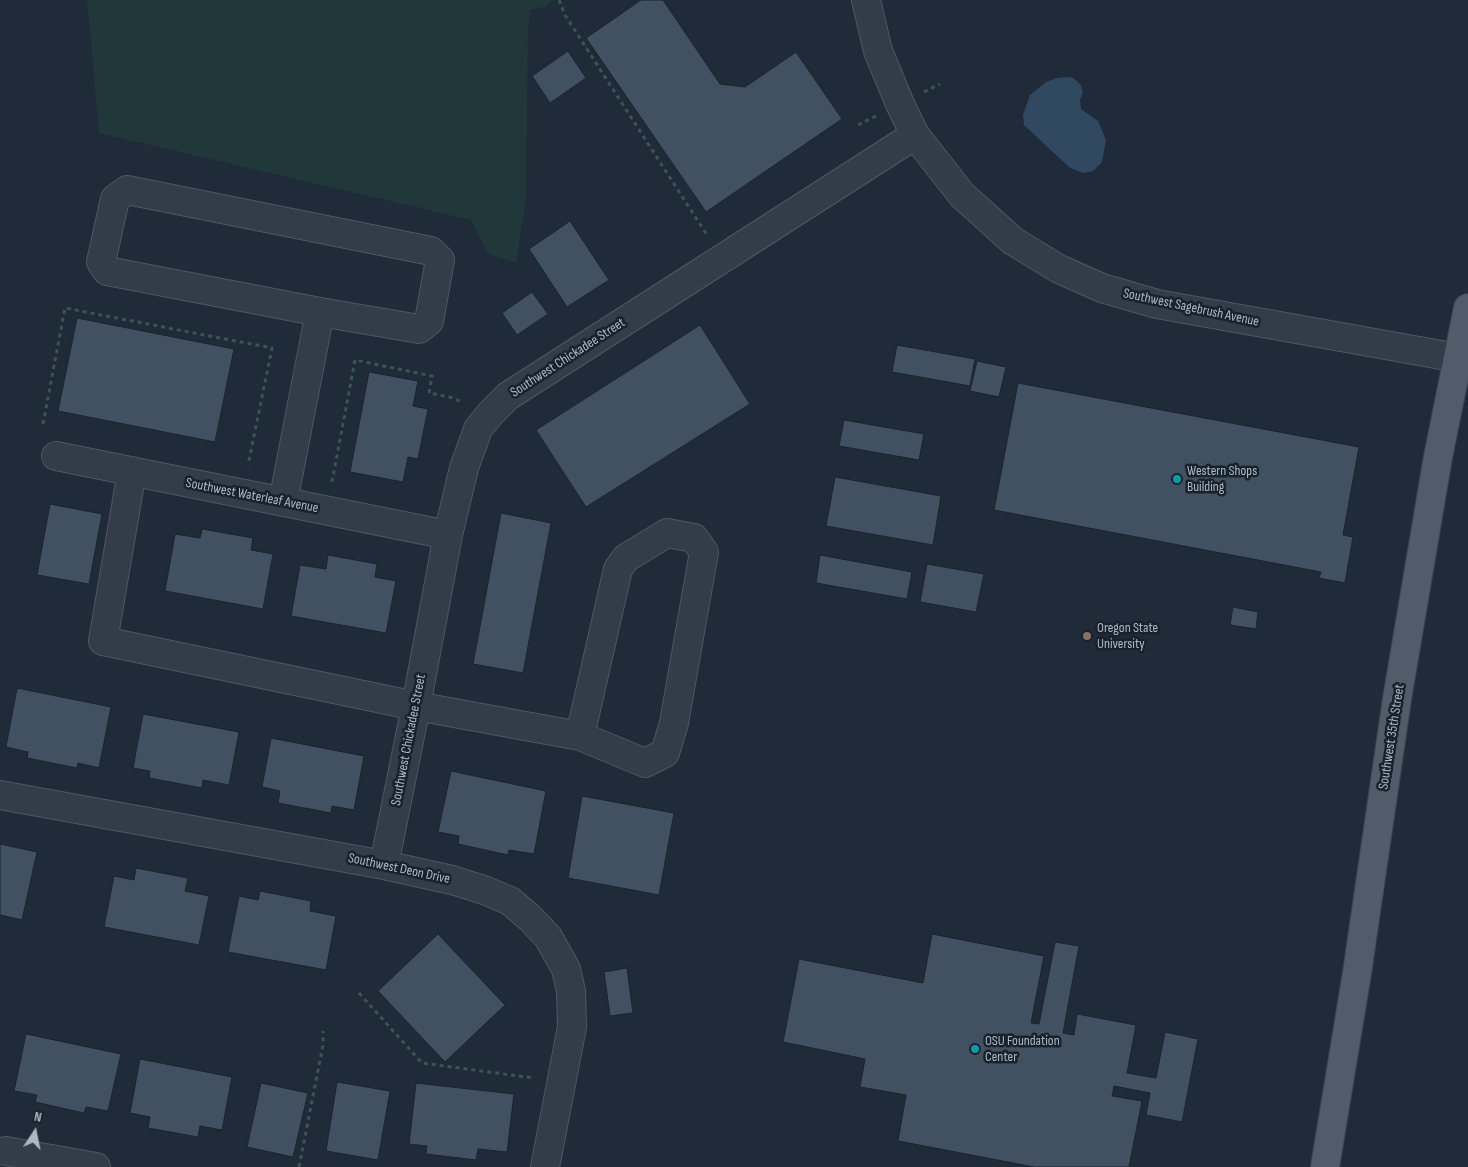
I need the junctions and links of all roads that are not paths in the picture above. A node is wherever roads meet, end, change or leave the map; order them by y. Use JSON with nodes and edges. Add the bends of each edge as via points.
{"nodes":[{"id":1,"x":866,"y":0,"type":"edge"},
{"id":2,"x":915,"y":135,"type":"junction"},
{"id":3,"x":1468,"y":308,"type":"edge"},
{"id":4,"x":320,"y":312,"type":"junction"},
{"id":5,"x":1458,"y":358,"type":"junction"},
{"id":6,"x":56,"y":456,"type":"dead end"},
{"id":7,"x":132,"y":471,"type":"junction"},
{"id":8,"x":284,"y":502,"type":"junction"},
{"id":9,"x":448,"y":535,"type":"junction"},
{"id":10,"x":416,"y":706,"type":"junction"},
{"id":11,"x":580,"y":736,"type":"junction"},
{"id":12,"x":0,"y":795,"type":"edge"},
{"id":13,"x":384,"y":865,"type":"junction"},
{"id":14,"x":3,"y":1150,"type":"edge"},
{"id":15,"x":47,"y":1167,"type":"edge"},
{"id":16,"x":96,"y":1167,"type":"edge"},
{"id":17,"x":545,"y":1167,"type":"edge"},
{"id":18,"x":1325,"y":1167,"type":"edge"}],
"edges":[{"from":1,"to":2,"type":"street","name":"Southwest Sagebrush Avenue","via":[[878,51]]},
{"from":2,"to":5,"type":"street","name":"Southwest Sagebrush Avenue","via":[[962,195],[1013,241],[1059,269],[1102,288],[1157,304]]},
{"from":2,"to":9,"type":"street","name":"Southwest Chickadee Street","via":[[508,396],[478,429],[472,442]]},
{"from":3,"to":5,"type":"main road","name":"Southwest 35th Street"},
{"from":4,"to":4,"type":"street","via":[[107,271],[101,262],[115,199],[127,190],[430,250],[440,260],[429,321],[419,329]]},
{"from":4,"to":8,"type":"street"},
{"from":5,"to":18,"type":"main road","name":"Southwest 35th Street","via":[[1397,699]]},
{"from":6,"to":7,"type":"street","name":"Southwest Waterleaf Avenue"},
{"from":7,"to":8,"type":"street","name":"Southwest Waterleaf Avenue"},
{"from":7,"to":10,"type":"street","via":[[103,641]]},
{"from":8,"to":9,"type":"street","name":"Southwest Waterleaf Avenue"},
{"from":9,"to":10,"type":"street","name":"Southwest Chickadee Street"},
{"from":10,"to":11,"type":"street"},
{"from":10,"to":13,"type":"street","name":"Southwest Chickadee Street"},
{"from":11,"to":11,"type":"street","via":[[645,763],[665,753],[674,723],[704,552],[694,538],[667,533],[626,558],[618,569]]},
{"from":12,"to":13,"type":"street","name":"Southwest Deon Drive"},
{"from":13,"to":17,"type":"street","name":"Southwest Deon Drive","via":[[452,880],[510,901],[548,937],[566,969],[571,991],[572,1027]]},
{"from":14,"to":15,"type":"street"},
{"from":14,"to":16,"type":"street"}]}
